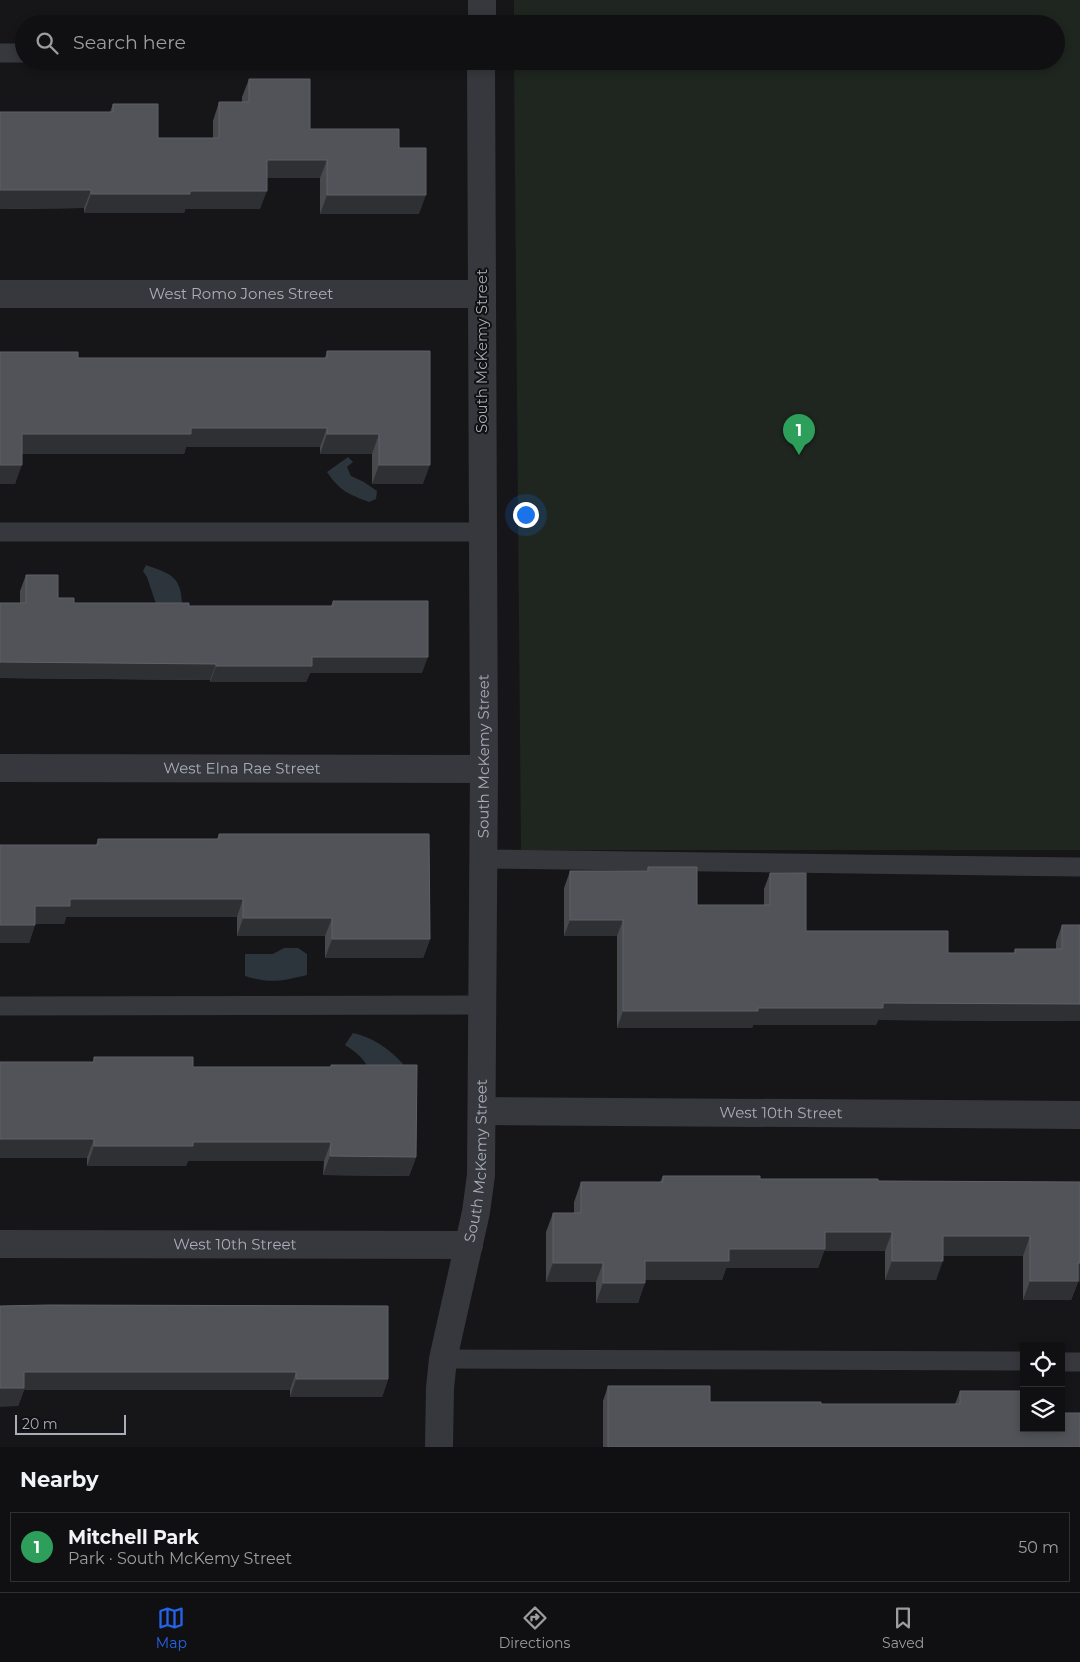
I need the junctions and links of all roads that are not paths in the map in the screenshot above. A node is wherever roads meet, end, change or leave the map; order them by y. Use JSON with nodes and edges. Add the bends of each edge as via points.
{"nodes":[{"id":1,"x":482,"y":0,"type":"edge"},
{"id":2,"x":482,"y":15,"type":"edge"},
{"id":3,"x":0,"y":53,"type":"edge"},
{"id":4,"x":15,"y":53,"type":"edge"},
{"id":5,"x":481,"y":70,"type":"edge"},
{"id":6,"x":0,"y":294,"type":"edge"},
{"id":7,"x":481,"y":294,"type":"junction"},
{"id":8,"x":0,"y":532,"type":"edge"},
{"id":9,"x":483,"y":532,"type":"junction"},
{"id":10,"x":0,"y":768,"type":"edge"},
{"id":11,"x":484,"y":769,"type":"junction"},
{"id":12,"x":484,"y":859,"type":"junction"},
{"id":13,"x":1080,"y":867,"type":"edge"},
{"id":14,"x":482,"y":1005,"type":"junction"},
{"id":15,"x":0,"y":1006,"type":"edge"},
{"id":16,"x":482,"y":1111,"type":"junction"},
{"id":17,"x":1080,"y":1115,"type":"edge"},
{"id":18,"x":0,"y":1244,"type":"edge"},
{"id":19,"x":470,"y":1244,"type":"junction"},
{"id":20,"x":444,"y":1359,"type":"junction"},
{"id":21,"x":1020,"y":1362,"type":"edge"},
{"id":22,"x":1065,"y":1362,"type":"edge"},
{"id":23,"x":1080,"y":1362,"type":"edge"},
{"id":24,"x":439,"y":1447,"type":"edge"}],
"edges":[{"from":1,"to":2,"type":"street"},
{"from":3,"to":4,"type":"lane"},
{"from":5,"to":7,"type":"street","name":"South McKemy Street"},
{"from":6,"to":7,"type":"street","name":"West Romo Jones Street"},
{"from":7,"to":9,"type":"street","name":"South McKemy Street"},
{"from":8,"to":9,"type":"lane"},
{"from":9,"to":11,"type":"street","name":"South McKemy Street"},
{"from":10,"to":11,"type":"street","name":"West Elna Rae Street"},
{"from":11,"to":12,"type":"street","name":"South McKemy Street"},
{"from":12,"to":13,"type":"lane"},
{"from":12,"to":14,"type":"street","name":"South McKemy Street"},
{"from":14,"to":15,"type":"lane"},
{"from":14,"to":16,"type":"street","name":"South McKemy Street"},
{"from":16,"to":17,"type":"street","name":"West 10th Street"},
{"from":16,"to":19,"type":"street","name":"South McKemy Street","via":[[481,1175]]},
{"from":18,"to":19,"type":"street","name":"West 10th Street"},
{"from":19,"to":20,"type":"street","name":"South McKemy Street"},
{"from":20,"to":21,"type":"lane"},
{"from":20,"to":24,"type":"street","name":"South McKemy Street"},
{"from":22,"to":23,"type":"lane"}]}
